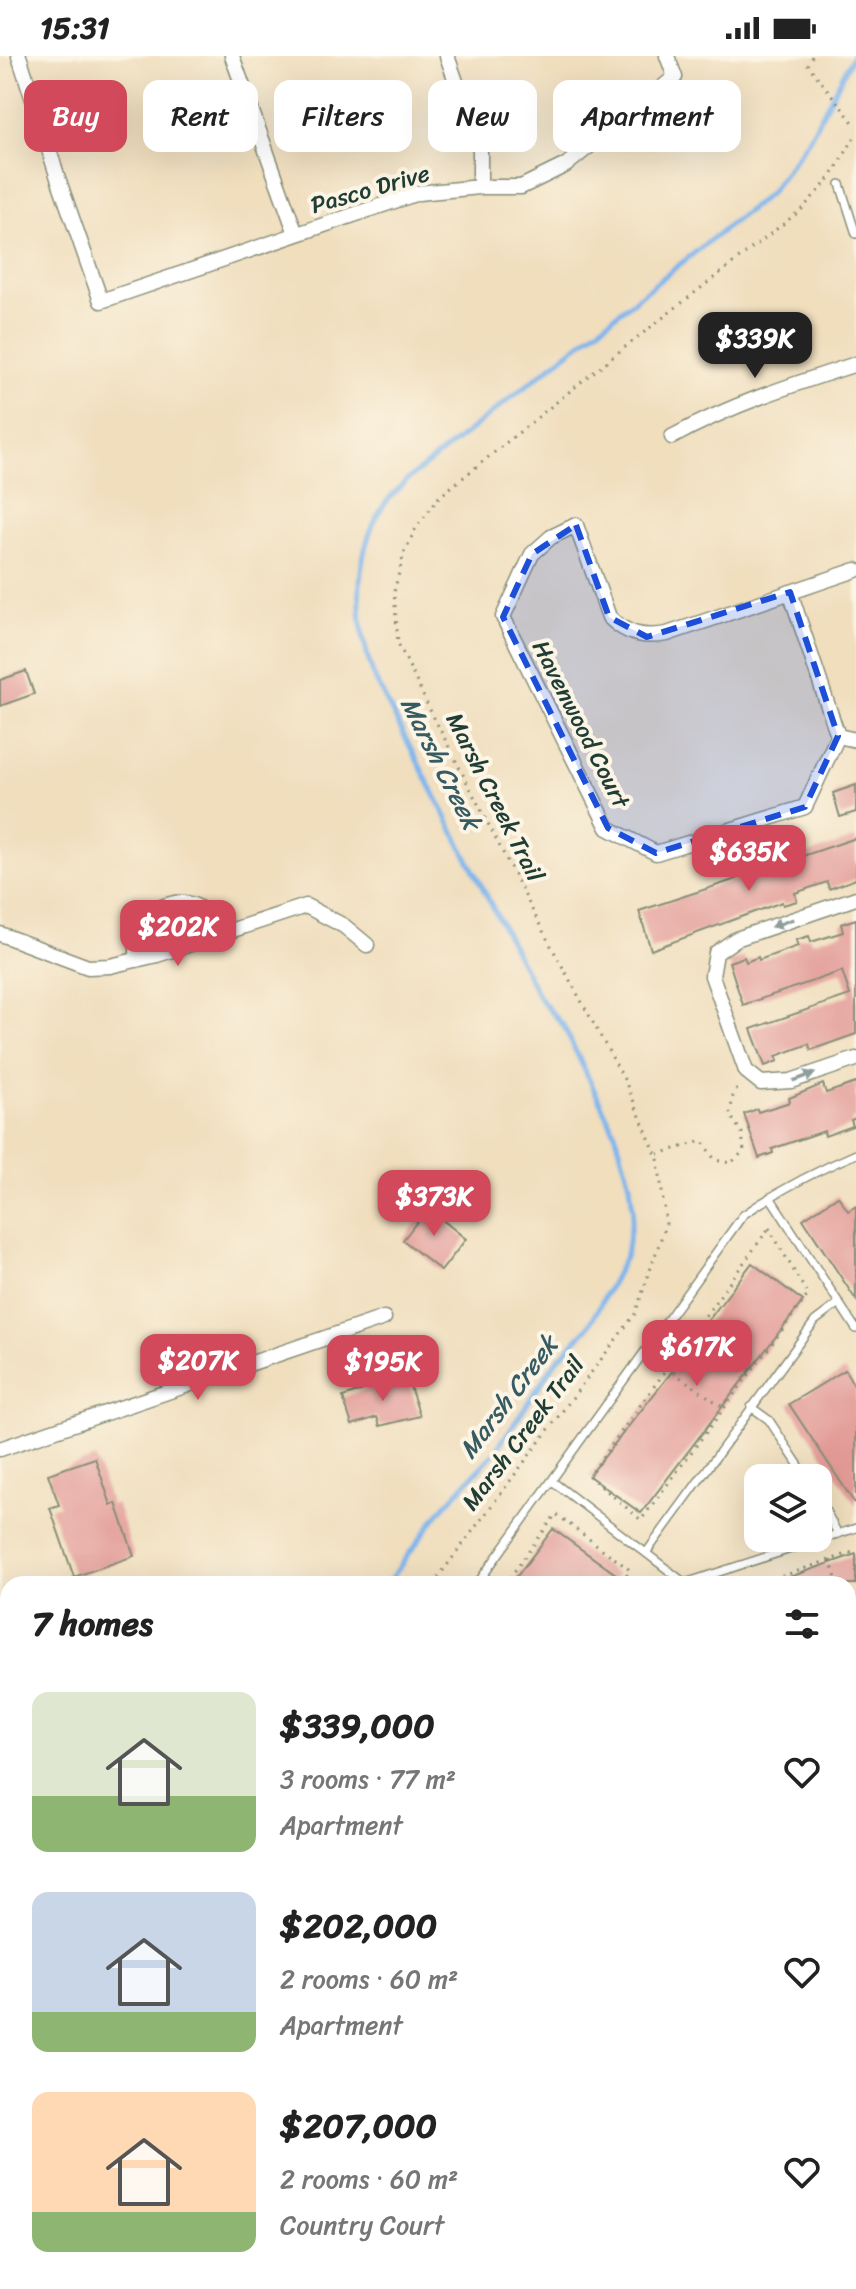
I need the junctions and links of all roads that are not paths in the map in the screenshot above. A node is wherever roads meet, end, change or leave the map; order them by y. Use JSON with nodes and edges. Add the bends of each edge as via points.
{"nodes":[{"id":1,"x":19,"y":56,"type":"edge"},
{"id":2,"x":232,"y":56,"type":"edge"},
{"id":3,"x":447,"y":56,"type":"edge"},
{"id":4,"x":667,"y":56,"type":"edge"},
{"id":5,"x":840,"y":184,"type":"dead end"},
{"id":6,"x":480,"y":187,"type":"junction"},
{"id":7,"x":296,"y":234,"type":"junction"},
{"id":8,"x":856,"y":234,"type":"edge"},
{"id":9,"x":856,"y":364,"type":"edge"},
{"id":10,"x":672,"y":437,"type":"dead end"},
{"id":11,"x":856,"y":570,"type":"edge"},
{"id":12,"x":790,"y":592,"type":"junction"},
{"id":13,"x":838,"y":736,"type":"junction"},
{"id":14,"x":856,"y":740,"type":"edge"},
{"id":15,"x":856,"y":898,"type":"edge"},
{"id":16,"x":220,"y":933,"type":"junction"},
{"id":17,"x":0,"y":934,"type":"edge"},
{"id":18,"x":367,"y":945,"type":"dead end"},
{"id":19,"x":137,"y":960,"type":"junction"},
{"id":20,"x":856,"y":1059,"type":"edge"},
{"id":21,"x":856,"y":1154,"type":"edge"},
{"id":22,"x":770,"y":1197,"type":"junction"},
{"id":23,"x":839,"y":1303,"type":"junction"},
{"id":24,"x":384,"y":1318,"type":"dead end"},
{"id":25,"x":856,"y":1329,"type":"edge"},
{"id":26,"x":751,"y":1407,"type":"junction"},
{"id":27,"x":0,"y":1449,"type":"edge"},
{"id":28,"x":798,"y":1464,"type":"edge"},
{"id":29,"x":552,"y":1481,"type":"junction"},
{"id":30,"x":832,"y":1523,"type":"edge"},
{"id":31,"x":856,"y":1528,"type":"edge"},
{"id":32,"x":838,"y":1534,"type":"junction"},
{"id":33,"x":646,"y":1553,"type":"junction"},
{"id":34,"x":483,"y":1576,"type":"edge"},
{"id":35,"x":676,"y":1576,"type":"edge"},
{"id":36,"x":707,"y":1576,"type":"edge"}],
"edges":[{"from":1,"to":7,"type":"street","name":"Pasco Drive","via":[[101,301]]},
{"from":2,"to":7,"type":"street"},
{"from":3,"to":6,"type":"street","via":[[480,150]]},
{"from":4,"to":6,"type":"street","name":"Pasco Drive","via":[[675,77],[566,165],[521,187]]},
{"from":5,"to":8,"type":"lane"},
{"from":6,"to":7,"type":"street","name":"Pasco Drive","via":[[418,193]]},
{"from":9,"to":10,"type":"street","via":[[701,421]]},
{"from":11,"to":12,"type":"street","name":"Havenwood Court"},
{"from":12,"to":13,"type":"street"},
{"from":12,"to":13,"type":"street","name":"Havenwood Court","via":[[647,637],[617,626],[609,617],[576,525],[532,554],[503,617],[608,828],[656,853],[805,807]]},
{"from":13,"to":14,"type":"street"},
{"from":15,"to":20,"type":"street","one_way":true,"via":[[736,939],[716,953],[712,976],[746,1071],[761,1083],[791,1081]]},
{"from":16,"to":18,"type":"street","via":[[306,906]]},
{"from":16,"to":19,"type":"street"},
{"from":16,"to":19,"type":"street","via":[[209,913],[178,901],[159,906],[137,921]]},
{"from":17,"to":19,"type":"street","via":[[88,967]]},
{"from":21,"to":22,"type":"lane"},
{"from":22,"to":23,"type":"lane"},
{"from":22,"to":29,"type":"lane","via":[[743,1215]]},
{"from":23,"to":25,"type":"lane"},
{"from":23,"to":26,"type":"lane","via":[[815,1321]]},
{"from":24,"to":27,"type":"street"},
{"from":26,"to":28,"type":"lane","via":[[769,1420]]},
{"from":26,"to":33,"type":"lane"},
{"from":29,"to":33,"type":"lane"},
{"from":29,"to":34,"type":"lane"},
{"from":30,"to":32,"type":"lane"},
{"from":31,"to":32,"type":"lane"},
{"from":32,"to":36,"type":"lane"},
{"from":33,"to":35,"type":"lane"}]}
